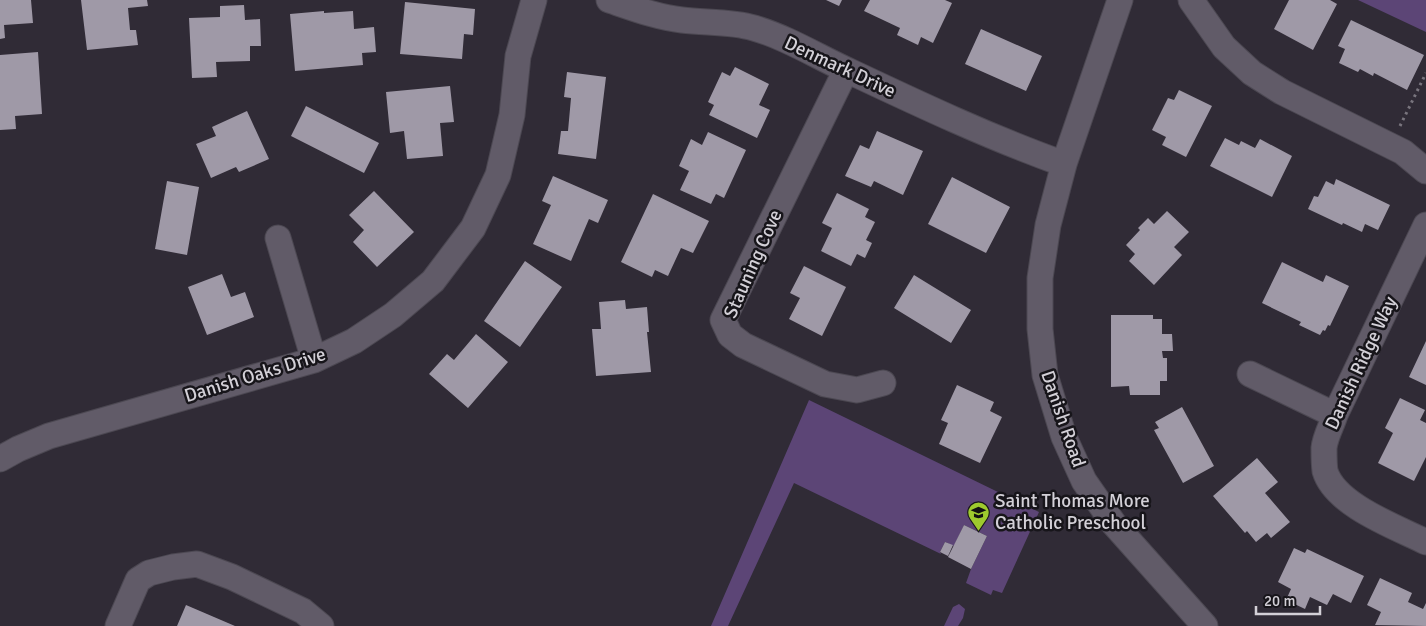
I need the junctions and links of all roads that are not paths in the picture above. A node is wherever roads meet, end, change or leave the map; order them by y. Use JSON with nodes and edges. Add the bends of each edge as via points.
{"nodes":[{"id":1,"x":534,"y":0,"type":"edge"},
{"id":2,"x":608,"y":0,"type":"edge"},
{"id":3,"x":1120,"y":0,"type":"edge"},
{"id":4,"x":1191,"y":0,"type":"edge"},
{"id":5,"x":846,"y":70,"type":"junction"},
{"id":6,"x":1064,"y":164,"type":"junction"},
{"id":7,"x":1426,"y":171,"type":"edge"},
{"id":8,"x":1426,"y":225,"type":"edge"},
{"id":9,"x":278,"y":238,"type":"dead end"},
{"id":10,"x":314,"y":360,"type":"junction"},
{"id":11,"x":1250,"y":374,"type":"dead end"},
{"id":12,"x":883,"y":384,"type":"dead end"},
{"id":13,"x":1335,"y":415,"type":"junction"},
{"id":14,"x":0,"y":459,"type":"edge"},
{"id":15,"x":1426,"y":542,"type":"edge"},
{"id":16,"x":118,"y":626,"type":"edge"},
{"id":17,"x":321,"y":626,"type":"edge"},
{"id":18,"x":1205,"y":626,"type":"edge"}],
"edges":[{"from":1,"to":10,"type":"street","name":"Danish Oaks Drive","via":[[518,56],[512,115],[498,175],[473,228],[433,281],[393,315],[354,342]]},
{"from":2,"to":5,"type":"street","name":"Denmark Drive","via":[[662,17],[753,28],[789,41]]},
{"from":3,"to":6,"type":"street","name":"Danish Road"},
{"from":4,"to":7,"type":"street","via":[[1224,47],[1252,73],[1282,92],[1403,152]]},
{"from":5,"to":6,"type":"street","name":"Denmark Drive","via":[[964,124]]},
{"from":5,"to":12,"type":"street","name":"Stauning Cove","via":[[724,320],[730,335],[743,345],[825,384],[857,390]]},
{"from":6,"to":18,"type":"street","name":"Danish Road","via":[[1048,225],[1040,278],[1040,329],[1045,375],[1064,437],[1084,482],[1114,524]]},
{"from":8,"to":13,"type":"street","name":"Danish Ridge Way"},
{"from":9,"to":10,"type":"street"},
{"from":10,"to":14,"type":"street","name":"Danish Oaks Drive","via":[[49,436]]},
{"from":11,"to":13,"type":"street"},
{"from":13,"to":15,"type":"street","name":"Danish Ridge Way","via":[[1324,446],[1325,471],[1336,489],[1351,504]]},
{"from":16,"to":17,"type":"street","via":[[138,580],[149,573],[197,564],[303,610]]}]}
